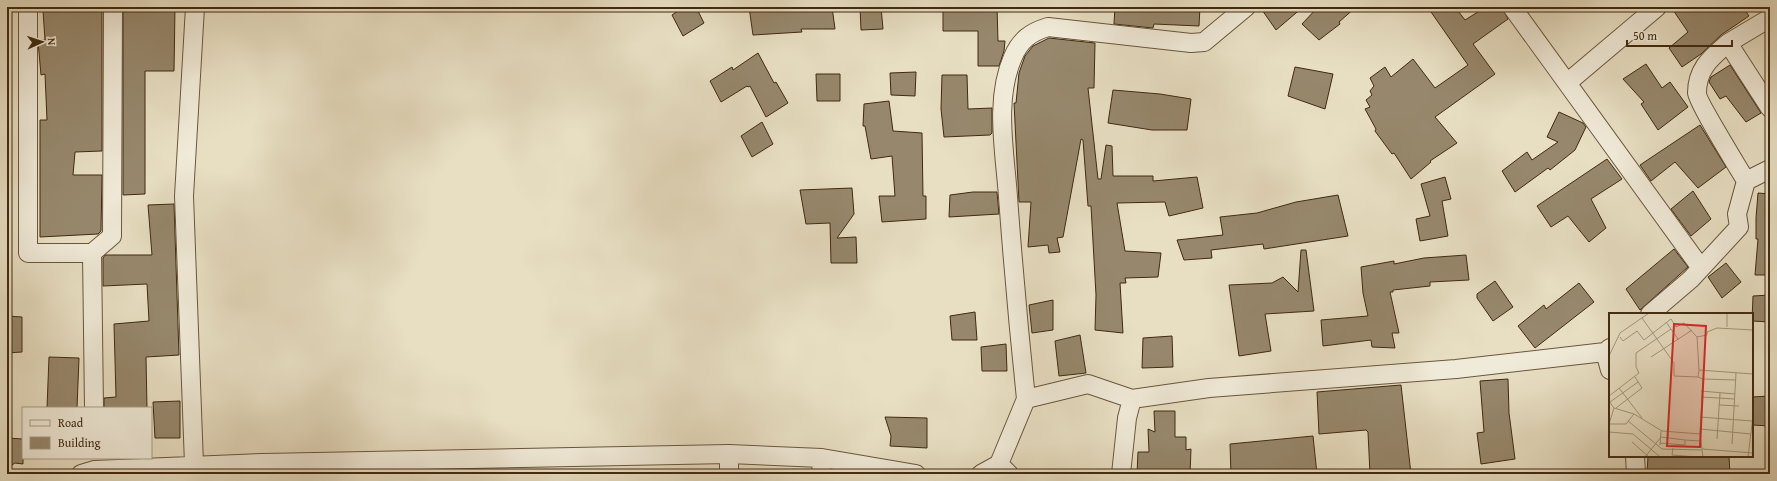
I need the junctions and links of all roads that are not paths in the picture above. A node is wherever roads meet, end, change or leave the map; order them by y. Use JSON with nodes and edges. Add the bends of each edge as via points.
{"nodes":[{"id":1,"x":28,"y":7,"type":"edge"},
{"id":2,"x":113,"y":7,"type":"edge"},
{"id":3,"x":195,"y":7,"type":"edge"},
{"id":4,"x":1246,"y":7,"type":"edge"},
{"id":5,"x":1512,"y":7,"type":"edge"},
{"id":6,"x":1657,"y":7,"type":"edge"},
{"id":7,"x":1770,"y":18,"type":"edge"},
{"id":8,"x":1728,"y":42,"type":"junction"},
{"id":9,"x":1568,"y":83,"type":"junction"},
{"id":10,"x":1770,"y":108,"type":"edge"},
{"id":11,"x":1770,"y":169,"type":"edge"},
{"id":12,"x":1746,"y":181,"type":"junction"},
{"id":13,"x":92,"y":253,"type":"junction"},
{"id":14,"x":1702,"y":268,"type":"junction"},
{"id":15,"x":1651,"y":313,"type":"edge"},
{"id":16,"x":1607,"y":350,"type":"edge"},
{"id":17,"x":1609,"y":363,"type":"edge"},
{"id":18,"x":1132,"y":399,"type":"junction"},
{"id":19,"x":1026,"y":400,"type":"junction"},
{"id":20,"x":94,"y":407,"type":"edge"},
{"id":21,"x":729,"y":454,"type":"junction"},
{"id":22,"x":1635,"y":457,"type":"edge"},
{"id":23,"x":194,"y":464,"type":"junction"},
{"id":24,"x":822,"y":466,"type":"edge"},
{"id":25,"x":90,"y":467,"type":"edge"},
{"id":26,"x":438,"y":467,"type":"edge"},
{"id":27,"x":263,"y":468,"type":"edge"},
{"id":28,"x":1004,"y":469,"type":"edge"},
{"id":29,"x":729,"y":474,"type":"edge"},
{"id":30,"x":916,"y":474,"type":"edge"},
{"id":31,"x":981,"y":474,"type":"edge"},
{"id":32,"x":1121,"y":474,"type":"edge"},
{"id":33,"x":1636,"y":474,"type":"edge"}],
"edges":[{"from":1,"to":13,"type":"street","via":[[28,253]]},
{"from":2,"to":13,"type":"street","via":[[112,236]]},
{"from":3,"to":23,"type":"street","via":[[184,196]]},
{"from":4,"to":19,"type":"street","via":[[1204,42],[1191,43],[1048,27],[1034,31],[1021,41],[1012,57],[1004,90],[1002,116]]},
{"from":5,"to":9,"type":"street"},
{"from":6,"to":9,"type":"street"},
{"from":7,"to":8,"type":"street"},
{"from":8,"to":10,"type":"street"},
{"from":8,"to":12,"type":"street","via":[[1708,60],[1700,78],[1697,94]]},
{"from":9,"to":14,"type":"street"},
{"from":11,"to":12,"type":"street"},
{"from":12,"to":14,"type":"street","via":[[1737,214],[1739,227]]},
{"from":13,"to":20,"type":"street"},
{"from":14,"to":15,"type":"street"},
{"from":16,"to":17,"type":"street"},
{"from":16,"to":18,"type":"street","via":[[1456,370],[1209,388]]},
{"from":18,"to":19,"type":"street","via":[[1088,384]]},
{"from":18,"to":32,"type":"street","via":[[1127,418]]},
{"from":19,"to":28,"type":"street"},
{"from":21,"to":24,"type":"street"},
{"from":21,"to":26,"type":"street"},
{"from":21,"to":29,"type":"street"},
{"from":22,"to":33,"type":"street"},
{"from":23,"to":25,"type":"street"},
{"from":23,"to":27,"type":"street"},
{"from":24,"to":30,"type":"street"},
{"from":26,"to":27,"type":"street"},
{"from":28,"to":31,"type":"street"}]}
